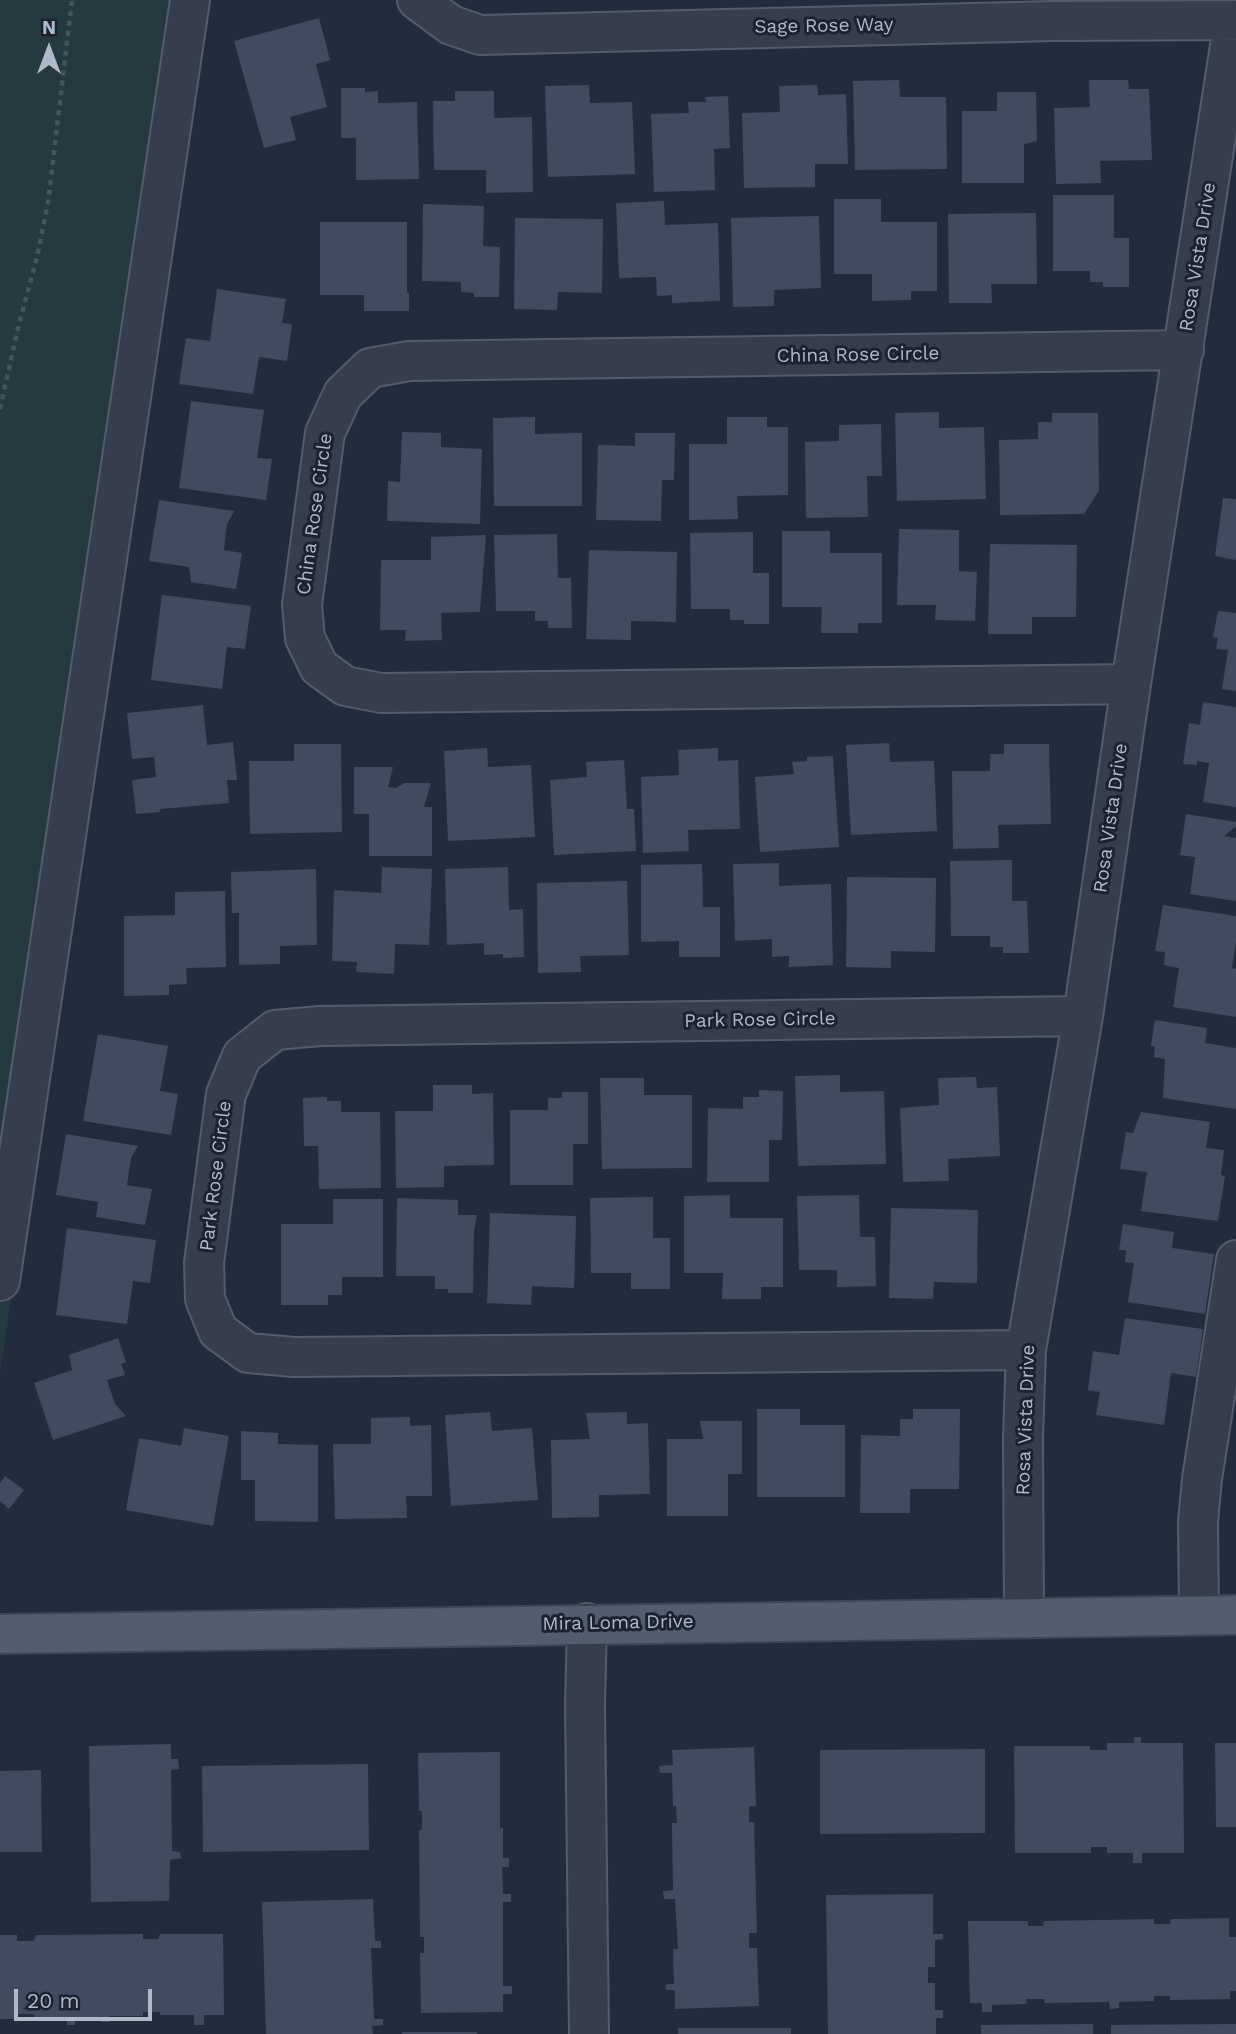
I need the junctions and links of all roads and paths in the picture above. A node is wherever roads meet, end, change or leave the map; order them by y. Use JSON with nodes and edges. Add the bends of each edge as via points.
{"nodes":[{"id":1,"x":72,"y":0,"type":"edge"},
{"id":2,"x":190,"y":0,"type":"edge"},
{"id":3,"x":418,"y":2,"type":"edge"},
{"id":4,"x":1055,"y":10,"type":"edge"},
{"id":5,"x":717,"y":14,"type":"edge"},
{"id":6,"x":1235,"y":20,"type":"edge"},
{"id":7,"x":1184,"y":350,"type":"junction"},
{"id":8,"x":0,"y":409,"type":"edge"},
{"id":9,"x":1130,"y":684,"type":"junction"},
{"id":10,"x":1083,"y":1016,"type":"junction"},
{"id":11,"x":1236,"y":1260,"type":"edge"},
{"id":12,"x":0,"y":1281,"type":"edge"},
{"id":13,"x":1026,"y":1350,"type":"junction"},
{"id":14,"x":1199,"y":1615,"type":"junction"},
{"id":15,"x":1236,"y":1615,"type":"edge"},
{"id":16,"x":1024,"y":1618,"type":"junction"},
{"id":17,"x":587,"y":1623,"type":"junction"},
{"id":18,"x":0,"y":1634,"type":"edge"},
{"id":19,"x":589,"y":2034,"type":"edge"}],
"edges":[{"from":1,"to":8,"type":"path","via":[[48,203]]},
{"from":2,"to":12,"type":"street"},
{"from":3,"to":5,"type":"street","name":"Sage Rose Way","via":[[451,25],[480,35]]},
{"from":4,"to":5,"type":"street","name":"Sage Rose Way"},
{"from":4,"to":6,"type":"street","name":"Sage Rose Way"},
{"from":6,"to":7,"type":"street","name":"Rosa Vista Drive"},
{"from":7,"to":9,"type":"street","name":"Rosa Vista Drive"},
{"from":7,"to":9,"type":"street","name":"China Rose Circle","via":[[409,361],[370,368],[343,394],[324,433],[302,605],[305,638],[319,667],[345,686],[381,693]]},
{"from":9,"to":10,"type":"street","name":"Rosa Vista Drive"},
{"from":10,"to":13,"type":"street","name":"Rosa Vista Drive"},
{"from":10,"to":13,"type":"street","name":"Park Rose Circle","via":[[275,1030],[242,1056],[226,1094],[204,1264],[205,1299],[218,1331],[248,1353],[294,1357]]},
{"from":11,"to":14,"type":"street","via":[[1202,1479]]},
{"from":13,"to":16,"type":"street","name":"Rosa Vista Drive"},
{"from":14,"to":15,"type":"main road","name":"Mira Loma Drive"},
{"from":14,"to":16,"type":"main road","name":"Mira Loma Drive"},
{"from":16,"to":17,"type":"main road","name":"Mira Loma Drive"},
{"from":17,"to":18,"type":"main road","name":"Mira Loma Drive"},
{"from":17,"to":19,"type":"street"}]}
